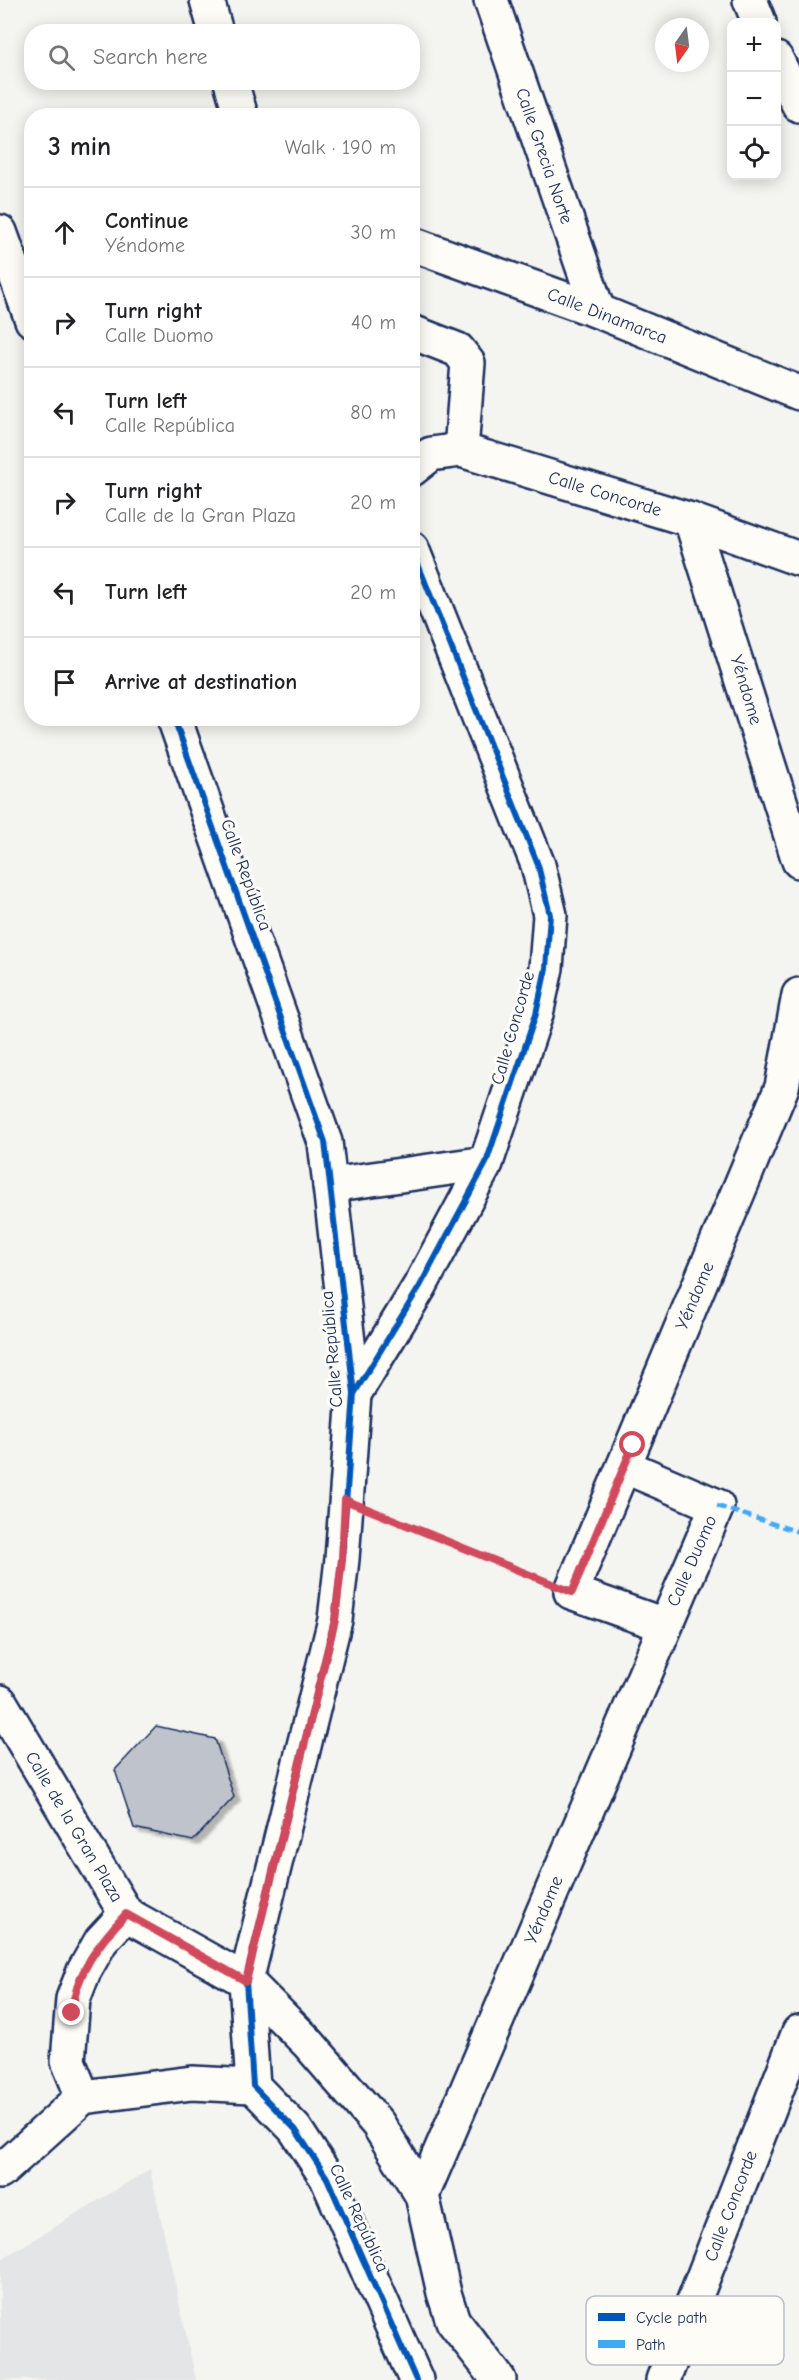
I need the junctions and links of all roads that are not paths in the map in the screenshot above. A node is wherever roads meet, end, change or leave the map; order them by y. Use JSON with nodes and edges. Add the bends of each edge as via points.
{"nodes":[{"id":1,"x":207,"y":0,"type":"edge"},
{"id":2,"x":491,"y":0,"type":"edge"},
{"id":3,"x":750,"y":0,"type":"edge"},
{"id":4,"x":757,"y":18,"type":"edge"},
{"id":5,"x":214,"y":24,"type":"edge"},
{"id":6,"x":781,"y":67,"type":"edge"},
{"id":7,"x":233,"y":90,"type":"edge"},
{"id":8,"x":799,"y":105,"type":"edge"},
{"id":9,"x":239,"y":108,"type":"edge"},
{"id":10,"x":0,"y":232,"type":"edge"},
{"id":11,"x":420,"y":247,"type":"edge"},
{"id":12,"x":24,"y":298,"type":"edge"},
{"id":13,"x":597,"y":311,"type":"junction"},
{"id":14,"x":420,"y":335,"type":"edge"},
{"id":15,"x":799,"y":393,"type":"edge"},
{"id":16,"x":461,"y":450,"type":"junction"},
{"id":17,"x":420,"y":463,"type":"edge"},
{"id":18,"x":691,"y":520,"type":"junction"},
{"id":19,"x":799,"y":559,"type":"edge"},
{"id":20,"x":420,"y":569,"type":"edge"},
{"id":21,"x":177,"y":726,"type":"edge"},
{"id":22,"x":799,"y":861,"type":"edge"},
{"id":23,"x":799,"y":995,"type":"edge"},
{"id":24,"x":486,"y":1163,"type":"junction"},
{"id":25,"x":330,"y":1185,"type":"junction"},
{"id":26,"x":354,"y":1394,"type":"junction"},
{"id":27,"x":624,"y":1466,"type":"junction"},
{"id":28,"x":572,"y":1592,"type":"joint"},
{"id":29,"x":664,"y":1625,"type":"junction"},
{"id":30,"x":0,"y":1702,"type":"edge"},
{"id":31,"x":126,"y":1914,"type":"junction"},
{"id":32,"x":246,"y":1981,"type":"junction"},
{"id":33,"x":799,"y":2032,"type":"edge"},
{"id":34,"x":253,"y":2086,"type":"junction"},
{"id":35,"x":83,"y":2097,"type":"junction"},
{"id":36,"x":0,"y":2172,"type":"edge"},
{"id":37,"x":422,"y":2195,"type":"junction"},
{"id":38,"x":696,"y":2296,"type":"edge"},
{"id":39,"x":669,"y":2365,"type":"edge"},
{"id":40,"x":416,"y":2380,"type":"edge"},
{"id":41,"x":499,"y":2380,"type":"edge"},
{"id":42,"x":663,"y":2380,"type":"edge"}],
"edges":[{"from":1,"to":5,"type":"street"},
{"from":2,"to":13,"type":"street","name":"Calle Grecia Norte"},
{"from":3,"to":4,"type":"street"},
{"from":6,"to":8,"type":"street"},
{"from":7,"to":9,"type":"street"},
{"from":10,"to":12,"type":"street"},
{"from":11,"to":13,"type":"street","name":"Calle Dinamarca"},
{"from":13,"to":15,"type":"street","name":"Calle Dinamarca"},
{"from":14,"to":16,"type":"street","via":[[458,350],[468,363]]},
{"from":16,"to":17,"type":"street","name":"Calle Concorde","via":[[431,454]]},
{"from":16,"to":18,"type":"street","name":"Calle Concorde"},
{"from":18,"to":19,"type":"street","name":"Calle Concorde"},
{"from":18,"to":22,"type":"street","name":"Yéndome"},
{"from":20,"to":24,"type":"street","name":"Calle Concorde","via":[[538,865],[550,915],[546,968],[536,1014]]},
{"from":21,"to":25,"type":"street","name":"Calle República","via":[[326,1142]]},
{"from":23,"to":27,"type":"street","name":"Yéndome","via":[[782,1087]]},
{"from":24,"to":25,"type":"street"},
{"from":24,"to":26,"type":"street","name":"Calle Concorde","via":[[420,1286]]},
{"from":25,"to":26,"type":"street","name":"Calle República"},
{"from":26,"to":32,"type":"street","name":"Calle República","via":[[335,1620]]},
{"from":27,"to":28,"type":"street","name":"Yéndome"},
{"from":27,"to":29,"type":"street","name":"Calle Duomo","via":[[717,1506]]},
{"from":28,"to":29,"type":"street","name":"Calle Duomo"},
{"from":29,"to":37,"type":"street","name":"Yéndome"},
{"from":30,"to":31,"type":"street","name":"Calle de la Gran Plaza"},
{"from":31,"to":32,"type":"street","name":"Calle de la Gran Plaza"},
{"from":31,"to":35,"type":"street","via":[[101,1941],[73,1999],[68,2061]]},
{"from":32,"to":34,"type":"street","name":"Calle República"},
{"from":32,"to":37,"type":"street","name":"Calle de la Gran Plaza","via":[[308,2043],[378,2124]]},
{"from":33,"to":38,"type":"street","name":"Calle Concorde"},
{"from":34,"to":35,"type":"street","via":[[192,2083]]},
{"from":34,"to":40,"type":"street","name":"Calle República","via":[[295,2128],[327,2178]]},
{"from":35,"to":36,"type":"street"},
{"from":37,"to":41,"type":"street","name":"Calle de la Gran Plaza","via":[[453,2321]]},
{"from":39,"to":42,"type":"street","name":"Calle Concorde"}]}
